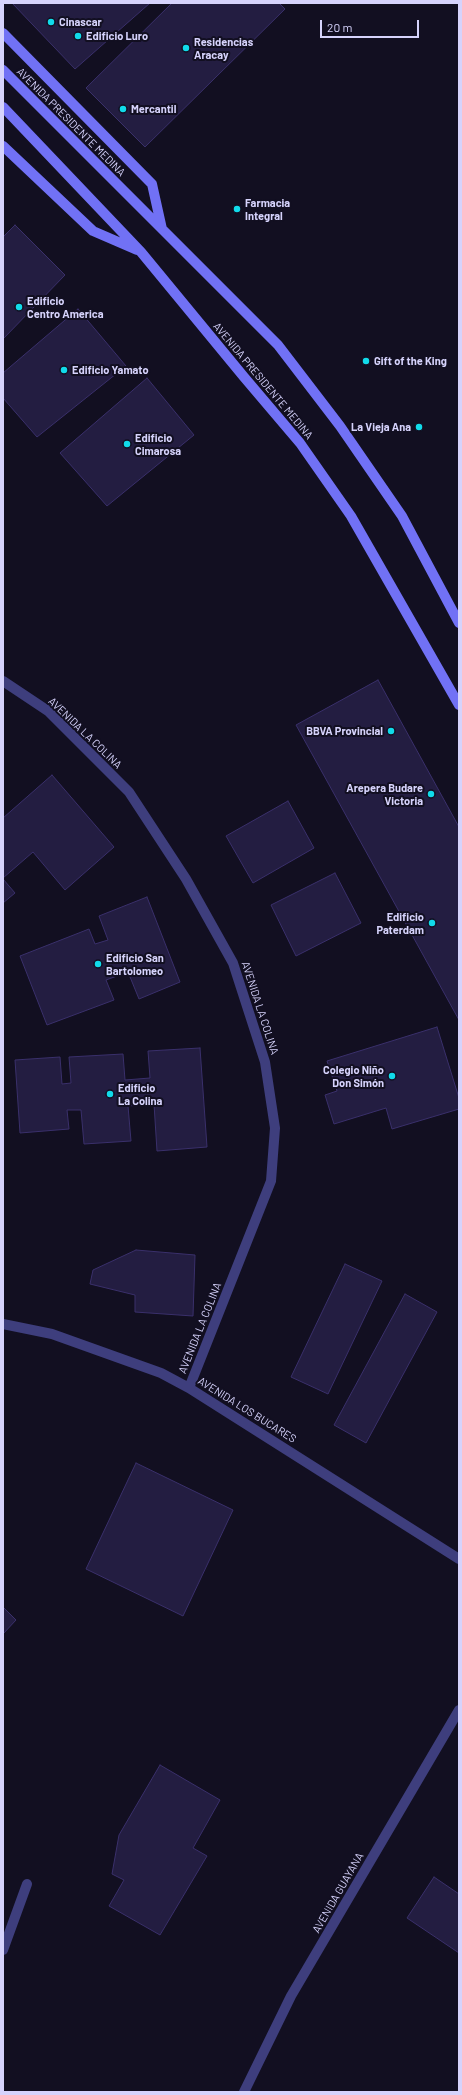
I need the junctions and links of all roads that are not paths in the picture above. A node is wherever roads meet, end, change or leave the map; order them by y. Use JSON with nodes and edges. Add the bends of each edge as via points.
{"nodes":[{"id":1,"x":3,"y":33,"type":"edge"},
{"id":2,"x":3,"y":70,"type":"edge"},
{"id":3,"x":3,"y":107,"type":"edge"},
{"id":4,"x":3,"y":146,"type":"edge"},
{"id":5,"x":162,"y":229,"type":"junction"},
{"id":6,"x":141,"y":252,"type":"junction"},
{"id":7,"x":459,"y":623,"type":"edge"},
{"id":8,"x":3,"y":681,"type":"edge"},
{"id":9,"x":459,"y":705,"type":"edge"},
{"id":10,"x":3,"y":1324,"type":"edge"},
{"id":11,"x":189,"y":1388,"type":"junction"},
{"id":12,"x":459,"y":1559,"type":"edge"},
{"id":13,"x":459,"y":1710,"type":"edge"},
{"id":14,"x":26,"y":1884,"type":"dead end"},
{"id":15,"x":3,"y":1950,"type":"edge"},
{"id":16,"x":244,"y":2092,"type":"edge"}],
"edges":[{"from":1,"to":5,"type":"street","via":[[152,184]]},
{"from":2,"to":5,"type":"street","name":"AVENIDA PRESIDENTE MEDINA"},
{"from":3,"to":6,"type":"street","name":"AVENIDA PRESIDENTE MEDINA"},
{"from":4,"to":6,"type":"street","via":[[93,231]]},
{"from":5,"to":7,"type":"street","name":"AVENIDA PRESIDENTE MEDINA","via":[[278,345],[340,426],[402,516]]},
{"from":6,"to":9,"type":"street","name":"AVENIDA PRESIDENTE MEDINA","via":[[300,443],[351,516]]},
{"from":8,"to":11,"type":"street","name":"AVENIDA LA COLINA","via":[[48,710],[129,792],[186,879],[233,963],[265,1062],[275,1128],[271,1181]]},
{"from":10,"to":11,"type":"street","name":"AVENIDA LOS BUCARES","via":[[52,1334],[161,1372]]},
{"from":11,"to":12,"type":"street","name":"AVENIDA LOS BUCARES"},
{"from":13,"to":16,"type":"street","name":"AVENIDA GUAYANA","via":[[291,1996]]},
{"from":14,"to":15,"type":"street"}]}
